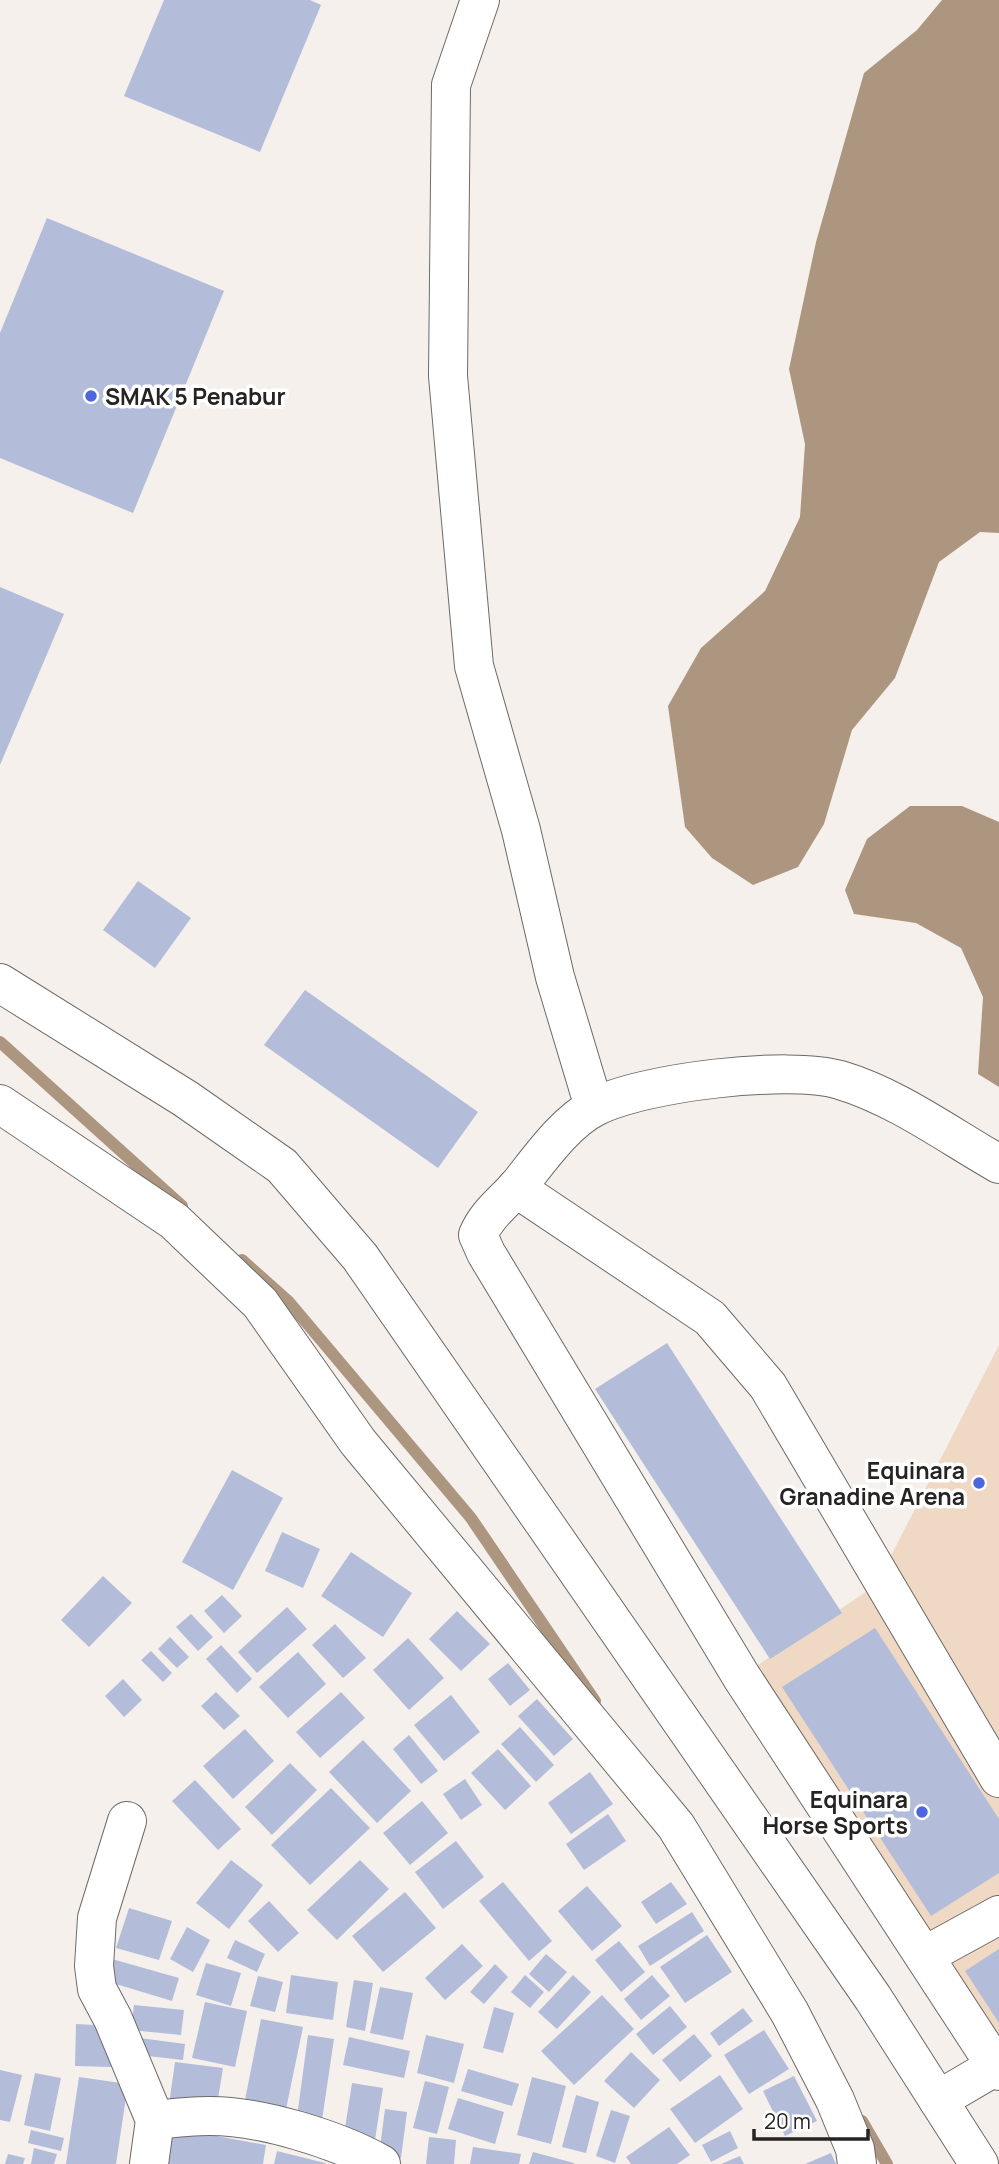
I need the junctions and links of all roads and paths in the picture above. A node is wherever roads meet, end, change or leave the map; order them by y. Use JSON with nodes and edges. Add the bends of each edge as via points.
{"nodes":[{"id":1,"x":480,"y":0,"type":"edge"},
{"id":2,"x":0,"y":983,"type":"edge"},
{"id":3,"x":0,"y":1104,"type":"edge"},
{"id":4,"x":594,"y":1107,"type":"junction"},
{"id":5,"x":999,"y":1164,"type":"edge"},
{"id":6,"x":516,"y":1188,"type":"junction"},
{"id":7,"x":999,"y":1778,"type":"edge"},
{"id":8,"x":127,"y":1821,"type":"dead end"},
{"id":9,"x":999,"y":1915,"type":"edge"},
{"id":10,"x":926,"y":1955,"type":"junction"},
{"id":11,"x":998,"y":2068,"type":"edge"},
{"id":12,"x":938,"y":2100,"type":"junction"},
{"id":13,"x":155,"y":2120,"type":"junction"},
{"id":14,"x":149,"y":2164,"type":"edge"},
{"id":15,"x":381,"y":2164,"type":"edge"},
{"id":16,"x":857,"y":2164,"type":"edge"},
{"id":17,"x":979,"y":2164,"type":"edge"}],
"edges":[{"from":1,"to":4,"type":"street","via":[[451,85],[448,376],[474,666]]},
{"from":2,"to":12,"type":"street","via":[[186,1099],[282,1166],[360,1257],[865,1986]]},
{"from":3,"to":16,"type":"street","via":[[174,1221],[260,1303],[358,1442],[676,1826],[790,2013],[835,2100]]},
{"from":4,"to":5,"type":"street","via":[[631,1094],[693,1083],[788,1073],[837,1079],[873,1092]]},
{"from":4,"to":6,"type":"street","via":[[550,1146]]},
{"from":6,"to":7,"type":"street","via":[[710,1318],[768,1386]]},
{"from":6,"to":10,"type":"street","via":[[485,1220],[478,1235],[486,1253],[741,1676]]},
{"from":8,"to":13,"type":"street","via":[[97,1917],[94,1966],[97,1989]]},
{"from":9,"to":10,"type":"street"},
{"from":10,"to":11,"type":"street"},
{"from":11,"to":12,"type":"street"},
{"from":12,"to":17,"type":"street"},
{"from":13,"to":14,"type":"street"},
{"from":13,"to":15,"type":"street","via":[[212,2116],[273,2125]]}]}
